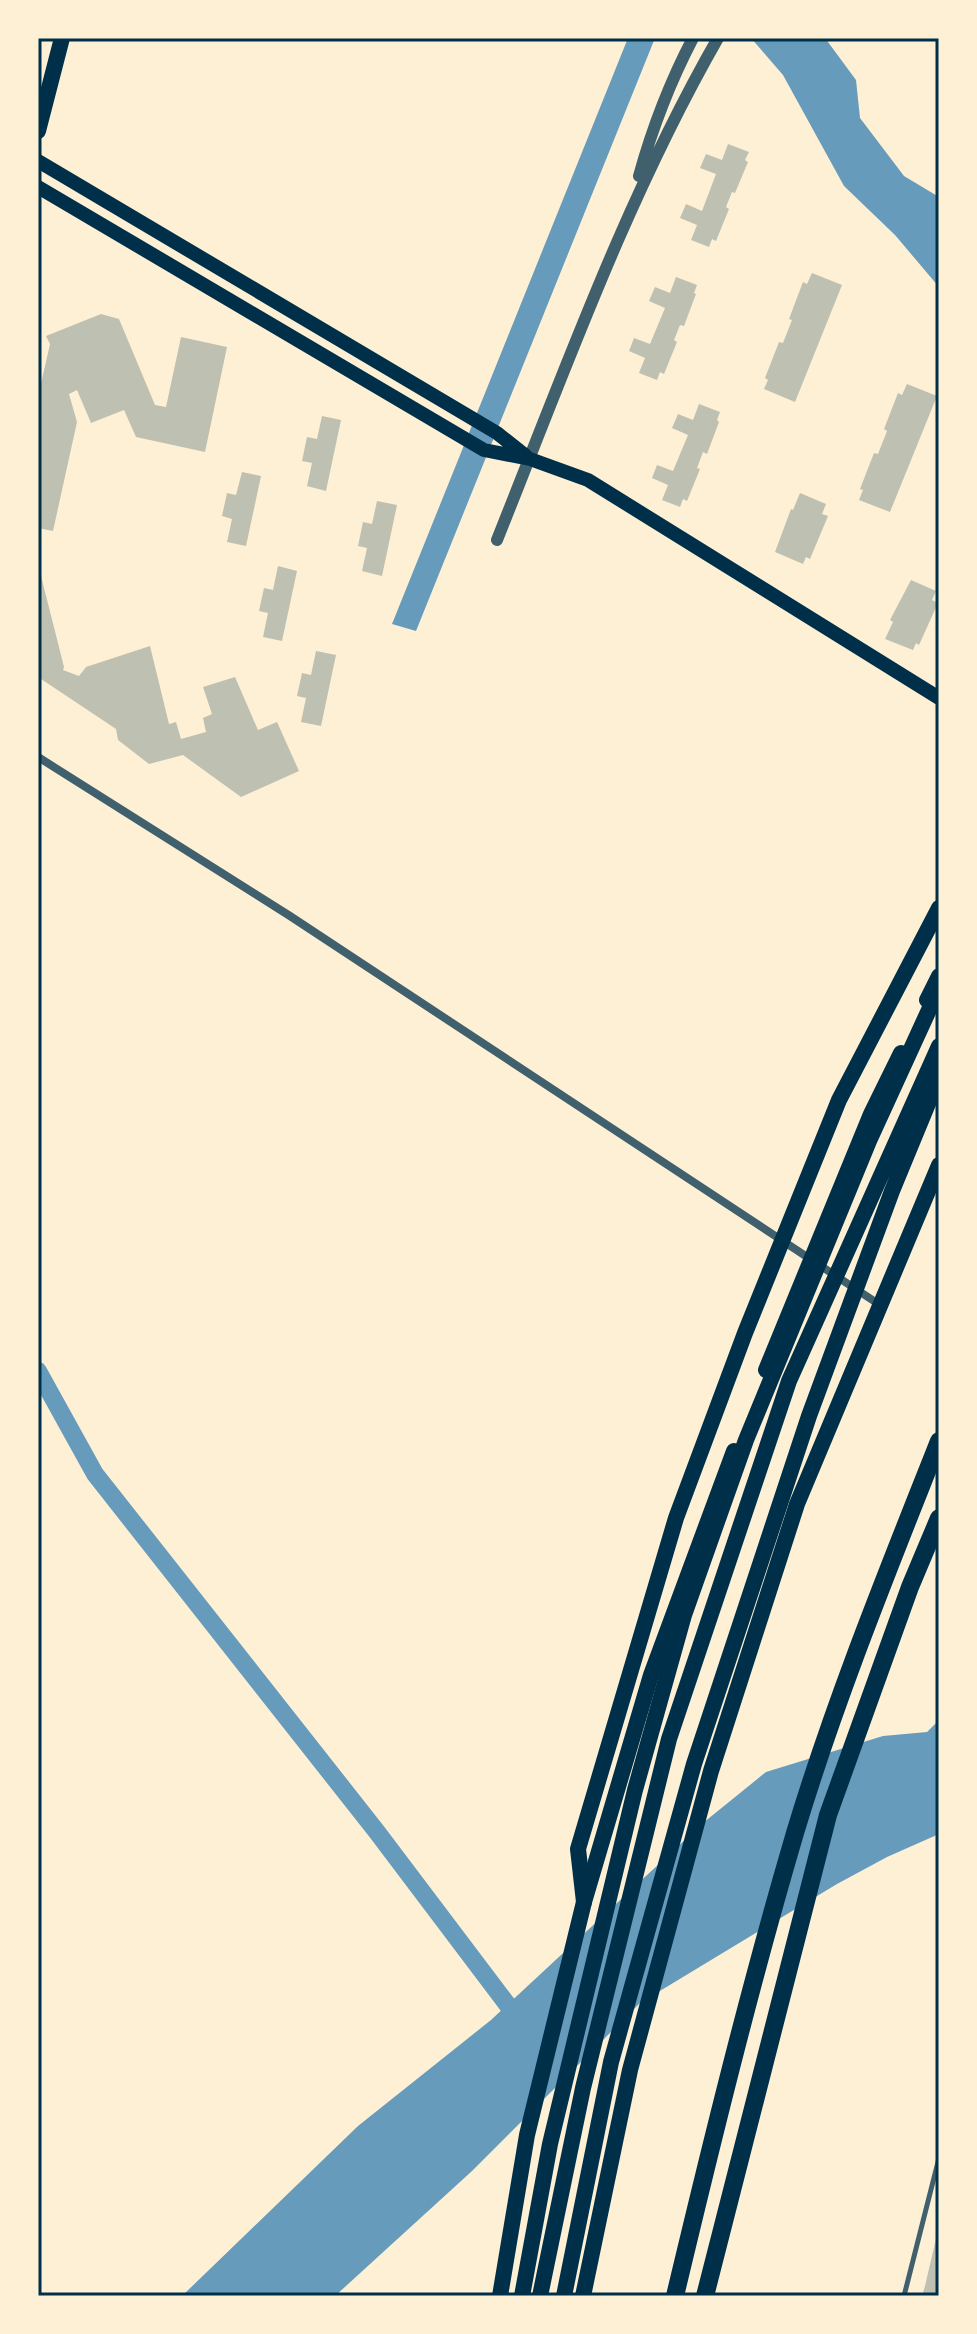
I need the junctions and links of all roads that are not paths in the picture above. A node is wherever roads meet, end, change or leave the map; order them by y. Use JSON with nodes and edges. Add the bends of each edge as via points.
{"nodes":[{"id":1,"x":62,"y":38,"type":"edge"},
{"id":2,"x":693,"y":38,"type":"edge"},
{"id":3,"x":718,"y":38,"type":"edge"},
{"id":4,"x":38,"y":131,"type":"edge"},
{"id":5,"x":38,"y":161,"type":"edge"},
{"id":6,"x":38,"y":187,"type":"edge"},
{"id":7,"x":629,"y":211,"type":"junction"},
{"id":8,"x":530,"y":459,"type":"junction"},
{"id":9,"x":497,"y":540,"type":"dead end"},
{"id":10,"x":939,"y":698,"type":"edge"},
{"id":11,"x":38,"y":757,"type":"edge"},
{"id":12,"x":939,"y":908,"type":"edge"},
{"id":13,"x":939,"y":976,"type":"edge"},
{"id":14,"x":939,"y":988,"type":"edge"},
{"id":15,"x":939,"y":1046,"type":"edge"},
{"id":16,"x":939,"y":1077,"type":"edge"},
{"id":17,"x":939,"y":1165,"type":"edge"},
{"id":18,"x":811,"y":1259,"type":"junction"},
{"id":19,"x":881,"y":1305,"type":"junction"},
{"id":20,"x":939,"y":1441,"type":"edge"},
{"id":21,"x":939,"y":1518,"type":"edge"},
{"id":22,"x":584,"y":1902,"type":"junction"},
{"id":23,"x":939,"y":2158,"type":"edge"},
{"id":24,"x":500,"y":2296,"type":"edge"},
{"id":25,"x":522,"y":2296,"type":"edge"},
{"id":26,"x":540,"y":2296,"type":"edge"},
{"id":27,"x":564,"y":2296,"type":"edge"},
{"id":28,"x":583,"y":2296,"type":"edge"},
{"id":29,"x":675,"y":2296,"type":"edge"},
{"id":30,"x":705,"y":2296,"type":"edge"},
{"id":31,"x":904,"y":2296,"type":"edge"}],
"edges":[{"from":1,"to":4,"type":"main road"},
{"from":2,"to":7,"type":"street","via":[[649,140]]},
{"from":3,"to":7,"type":"street"},
{"from":5,"to":8,"type":"main road","via":[[497,433]]},
{"from":6,"to":8,"type":"main road","via":[[484,450]]},
{"from":7,"to":8,"type":"street"},
{"from":8,"to":9,"type":"street"},
{"from":8,"to":10,"type":"main road","via":[[588,480]]},
{"from":11,"to":18,"type":"street"},
{"from":12,"to":22,"type":"main road","via":[[839,1100],[676,1518],[578,1849]]},
{"from":13,"to":18,"type":"main road","via":[[871,1114]]},
{"from":14,"to":25,"type":"main road","via":[[869,1141],[746,1440],[684,1615],[635,1790],[550,2144]]},
{"from":15,"to":26,"type":"main road","via":[[789,1381],[669,1739],[583,2088]]},
{"from":16,"to":27,"type":"main road","via":[[804,1431],[694,1764],[611,2062]]},
{"from":17,"to":19,"type":"main road"},
{"from":18,"to":19,"type":"street"},
{"from":18,"to":22,"type":"main road","via":[[651,1675]]},
{"from":19,"to":28,"type":"main road","via":[[797,1504],[711,1771],[630,2070]]},
{"from":20,"to":29,"type":"highway","via":[[863,1633],[796,1831],[735,2049]]},
{"from":21,"to":30,"type":"highway","via":[[828,1815]]},
{"from":22,"to":24,"type":"main road","via":[[527,2135]]},
{"from":23,"to":31,"type":"lane"}]}
